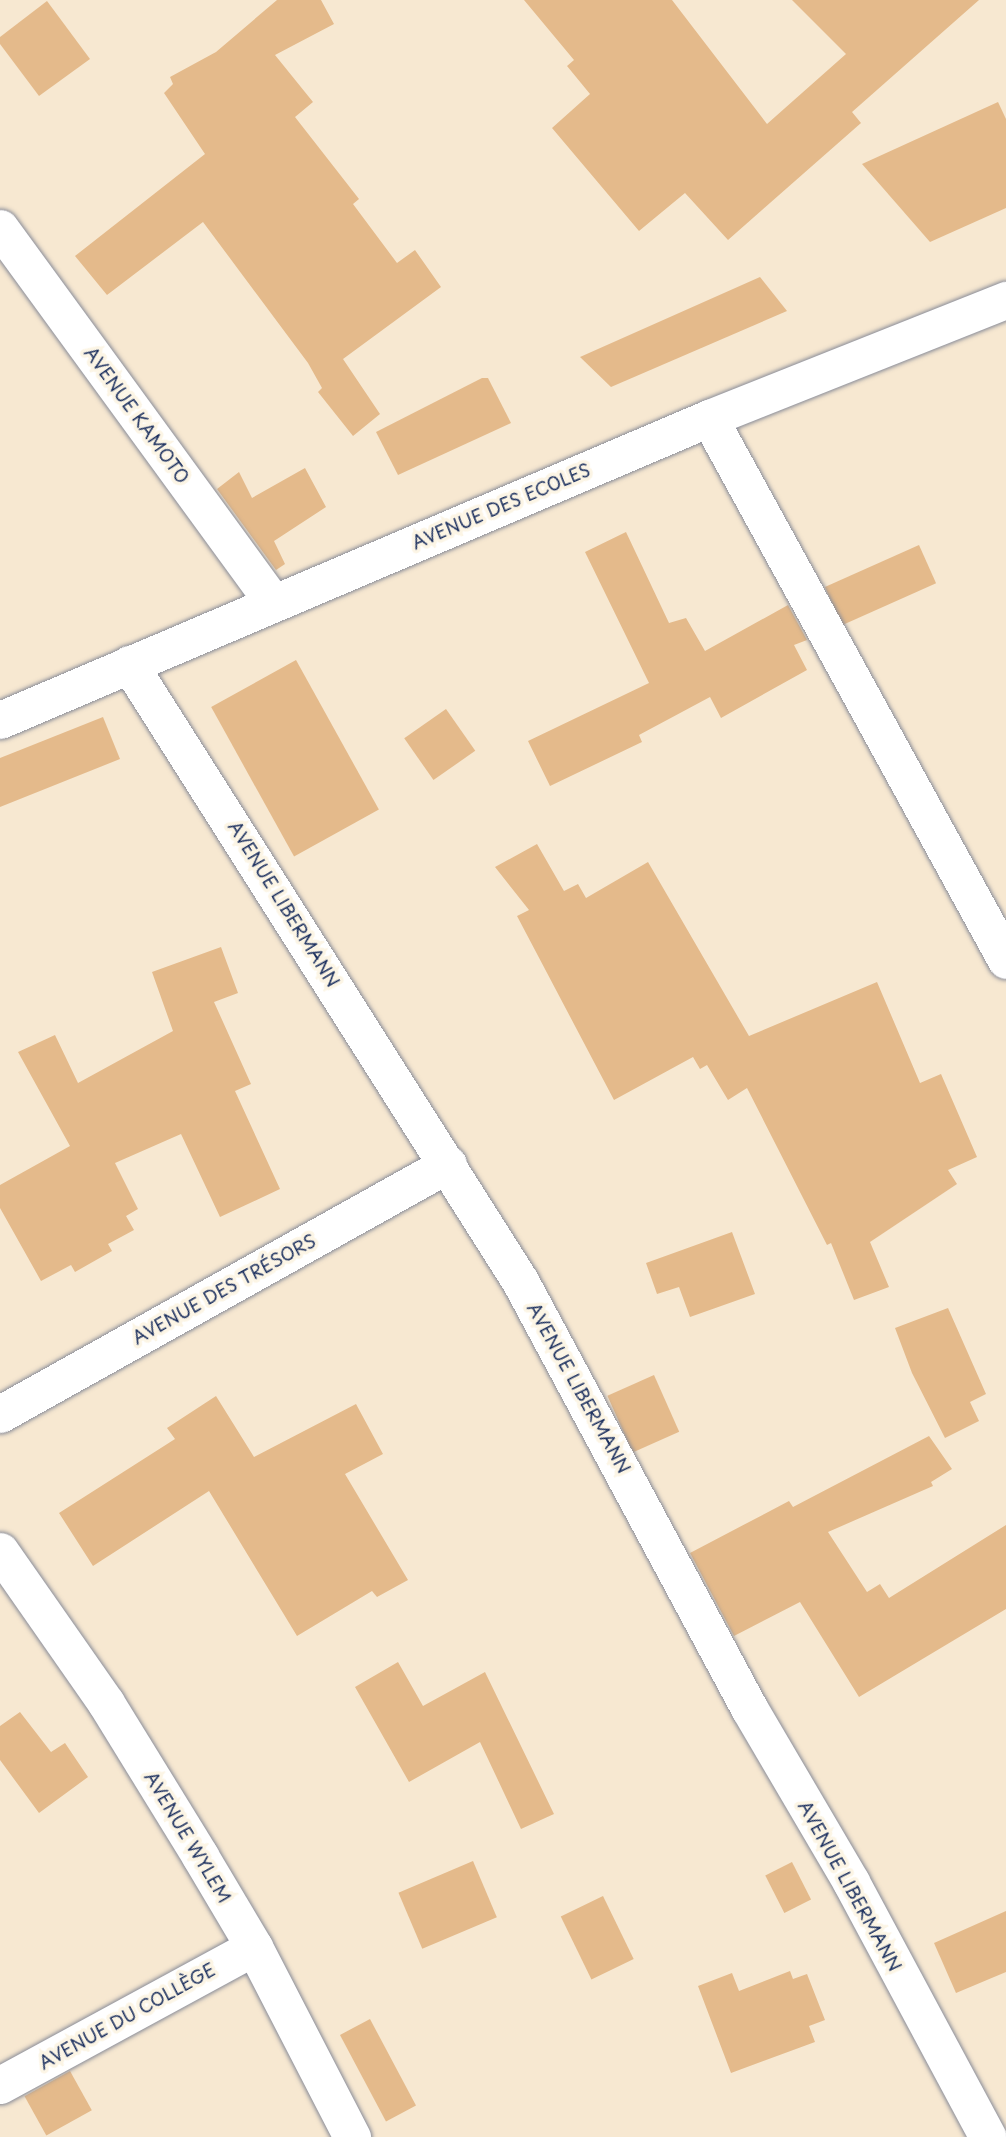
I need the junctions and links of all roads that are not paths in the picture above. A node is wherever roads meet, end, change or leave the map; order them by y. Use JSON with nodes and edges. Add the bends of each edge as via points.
{"nodes":[{"id":1,"x":0,"y":228,"type":"edge"},
{"id":2,"x":1006,"y":299,"type":"edge"},
{"id":3,"x":709,"y":418,"type":"junction"},
{"id":4,"x":273,"y":602,"type":"junction"},
{"id":5,"x":128,"y":664,"type":"junction"},
{"id":6,"x":0,"y":720,"type":"edge"},
{"id":7,"x":1006,"y":960,"type":"edge"},
{"id":8,"x":448,"y":1164,"type":"junction"},
{"id":9,"x":0,"y":1413,"type":"edge"},
{"id":10,"x":0,"y":1551,"type":"edge"},
{"id":11,"x":254,"y":1947,"type":"junction"},
{"id":12,"x":0,"y":2085,"type":"edge"},
{"id":13,"x":352,"y":2137,"type":"edge"},
{"id":14,"x":988,"y":2137,"type":"edge"}],
"edges":[{"from":1,"to":4,"type":"street","name":"AVENUE KAMOTO"},
{"from":2,"to":3,"type":"street","name":"AVENUE DES ECOLES"},
{"from":3,"to":4,"type":"street","name":"AVENUE DES ECOLES"},
{"from":3,"to":7,"type":"street"},
{"from":4,"to":5,"type":"street","name":"AVENUE DES ECOLES"},
{"from":5,"to":6,"type":"street","name":"AVENUE DES ECOLES"},
{"from":5,"to":8,"type":"street","name":"AVENUE LIBERMANN"},
{"from":8,"to":9,"type":"street","name":"AVENUE DES TRÉSORS"},
{"from":8,"to":14,"type":"street","name":"AVENUE LIBERMANN","via":[[562,1354],[750,1708],[851,1882]]},
{"from":10,"to":11,"type":"street","name":"AVENUE WYLEM","via":[[106,1703]]},
{"from":11,"to":12,"type":"street","name":"AVENUE DU COLLÈGE"},
{"from":11,"to":13,"type":"street","name":"AVENUE WYLEM"}]}
